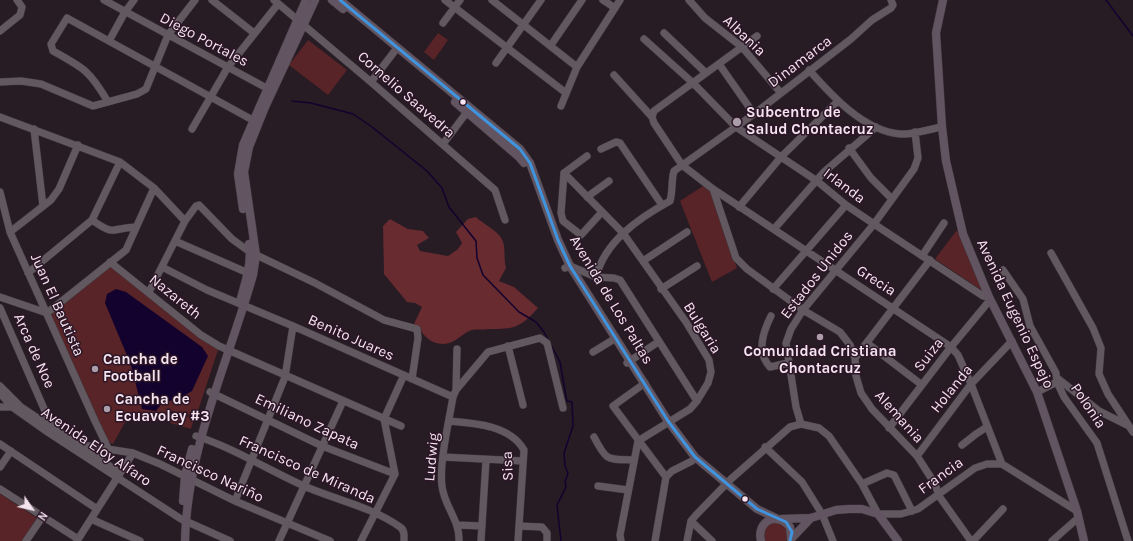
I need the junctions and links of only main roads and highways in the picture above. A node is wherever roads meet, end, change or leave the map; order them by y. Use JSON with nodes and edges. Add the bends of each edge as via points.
{"nodes":[{"id":1,"x":306,"y":0,"type":"edge"},
{"id":2,"x":315,"y":0,"type":"edge"},
{"id":3,"x":332,"y":0,"type":"edge"},
{"id":4,"x":340,"y":0,"type":"edge"},
{"id":5,"x":943,"y":0,"type":"edge"},
{"id":6,"x":345,"y":8,"type":"junction"},
{"id":7,"x":300,"y":21,"type":"junction"},
{"id":8,"x":253,"y":254,"type":"junction"},
{"id":9,"x":242,"y":305,"type":"junction"},
{"id":10,"x":666,"y":422,"type":"junction"},
{"id":11,"x":727,"y":484,"type":"junction"},
{"id":12,"x":757,"y":509,"type":"junction"},
{"id":13,"x":811,"y":518,"type":"junction"},
{"id":14,"x":779,"y":519,"type":"junction"},
{"id":15,"x":183,"y":520,"type":"junction"},
{"id":16,"x":762,"y":526,"type":"junction"},
{"id":17,"x":791,"y":539,"type":"edge"},
{"id":18,"x":180,"y":541,"type":"edge"},
{"id":19,"x":185,"y":541,"type":"edge"},
{"id":20,"x":761,"y":541,"type":"edge"},
{"id":21,"x":898,"y":541,"type":"edge"},
{"id":22,"x":1084,"y":541,"type":"edge"}],
"edges":[{"from":1,"to":7,"type":"main road"},
{"from":2,"to":7,"type":"main road"},
{"from":3,"to":6,"type":"main road","name":"Avenida de Los Paltas"},
{"from":4,"to":6,"type":"main road","name":"Avenida de Los Paltas"},
{"from":5,"to":22,"type":"main road","name":"Avenida Eugenio Espejo","via":[[936,34],[942,127],[946,161],[963,234],[990,298],[1037,392]]},
{"from":6,"to":10,"type":"main road","name":"Avenida de Los Paltas","via":[[468,110],[519,157],[525,165],[552,240]]},
{"from":7,"to":8,"type":"main road","via":[[239,158],[238,174]]},
{"from":8,"to":9,"type":"main road"},
{"from":8,"to":9,"type":"main road","via":[[253,275]]},
{"from":9,"to":15,"type":"main road","via":[[198,436],[188,477]]},
{"from":10,"to":11,"type":"main road","name":"Avenida de Los Paltas","via":[[695,457]]},
{"from":10,"to":11,"type":"main road","name":"Avenida de Los Paltas","via":[[692,461],[721,484]]},
{"from":11,"to":12,"type":"main road","name":"Avenida de Los Paltas"},
{"from":12,"to":14,"type":"main road","name":"Avenida de Los Paltas"},
{"from":12,"to":16,"type":"main road"},
{"from":13,"to":14,"type":"main road","name":"Francia"},
{"from":13,"to":17,"type":"main road","name":"Francia"},
{"from":13,"to":21,"type":"main road","name":"Francia","via":[[849,509],[862,509],[878,514]]},
{"from":14,"to":16,"type":"main road","via":[[766,522]]},
{"from":14,"to":17,"type":"main road","via":[[790,527]]},
{"from":15,"to":18,"type":"main road"},
{"from":15,"to":19,"type":"main road"},
{"from":16,"to":20,"type":"main road"}]}
